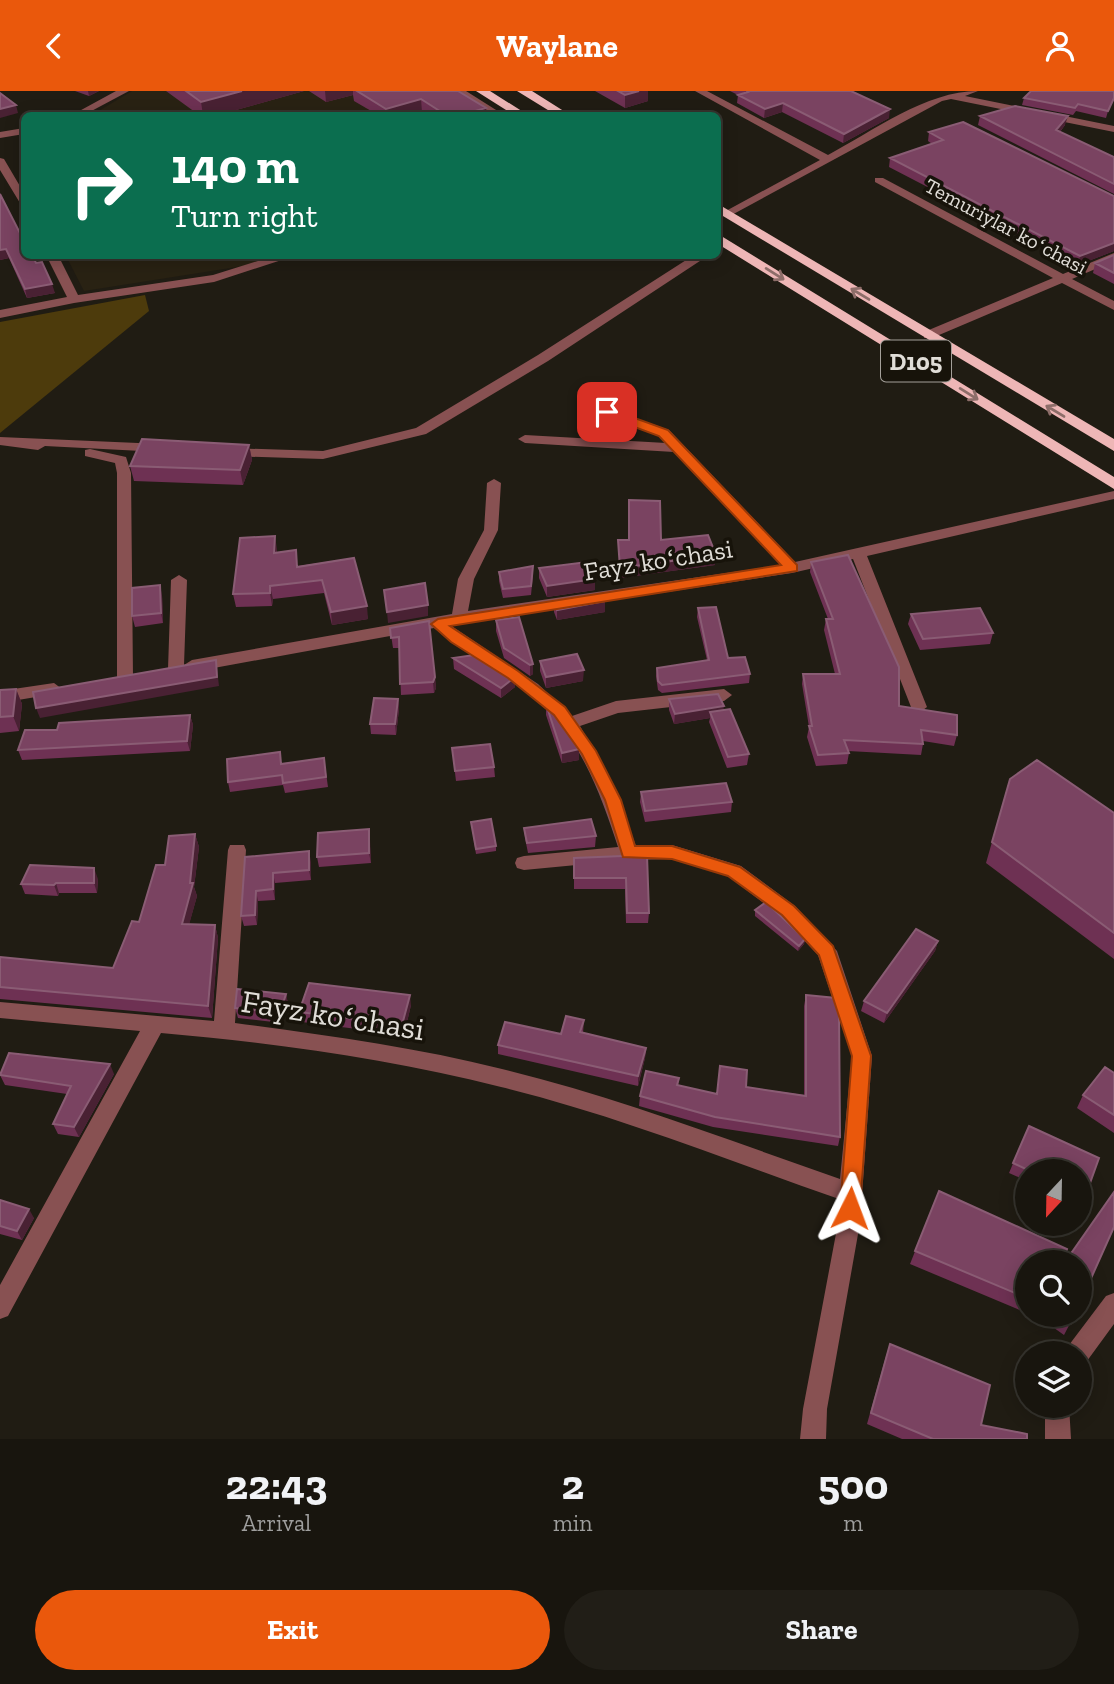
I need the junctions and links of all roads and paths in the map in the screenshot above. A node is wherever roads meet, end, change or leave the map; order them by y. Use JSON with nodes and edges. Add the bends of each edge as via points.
{"nodes":[{"id":1,"x":104,"y":91,"type":"edge"},
{"id":2,"x":459,"y":91,"type":"edge"},
{"id":3,"x":482,"y":91,"type":"edge"},
{"id":4,"x":523,"y":91,"type":"edge"},
{"id":5,"x":700,"y":91,"type":"edge"},
{"id":6,"x":936,"y":91,"type":"edge"},
{"id":7,"x":973,"y":91,"type":"edge"},
{"id":8,"x":124,"y":95,"type":"edge"},
{"id":9,"x":947,"y":95,"type":"junction"},
{"id":10,"x":84,"y":112,"type":"edge"},
{"id":11,"x":106,"y":112,"type":"edge"},
{"id":12,"x":494,"y":112,"type":"edge"},
{"id":13,"x":517,"y":112,"type":"edge"},
{"id":14,"x":559,"y":112,"type":"edge"},
{"id":15,"x":893,"y":112,"type":"dead end"},
{"id":16,"x":904,"y":117,"type":"junction"},
{"id":17,"x":1114,"y":129,"type":"edge"},
{"id":18,"x":21,"y":132,"type":"edge"},
{"id":19,"x":0,"y":135,"type":"edge"},
{"id":20,"x":827,"y":159,"type":"junction"},
{"id":21,"x":0,"y":161,"type":"edge"},
{"id":22,"x":879,"y":180,"type":"dead end"},
{"id":23,"x":21,"y":196,"type":"edge"},
{"id":24,"x":723,"y":211,"type":"edge"},
{"id":25,"x":721,"y":243,"type":"edge"},
{"id":26,"x":1114,"y":257,"type":"edge"},
{"id":27,"x":54,"y":259,"type":"edge"},
{"id":28,"x":278,"y":259,"type":"edge"},
{"id":29,"x":697,"y":259,"type":"edge"},
{"id":30,"x":1062,"y":278,"type":"junction"},
{"id":31,"x":74,"y":299,"type":"junction"},
{"id":32,"x":1114,"y":306,"type":"edge"},
{"id":33,"x":0,"y":314,"type":"edge"},
{"id":34,"x":928,"y":335,"type":"junction"},
{"id":35,"x":607,"y":412,"type":"dead end"},
{"id":36,"x":525,"y":439,"type":"dead end"},
{"id":37,"x":0,"y":440,"type":"edge"},
{"id":38,"x":26,"y":440,"type":"dead end"},
{"id":39,"x":1114,"y":446,"type":"edge"},
{"id":40,"x":676,"y":448,"type":"junction"},
{"id":41,"x":182,"y":449,"type":"edge"},
{"id":42,"x":209,"y":451,"type":"edge"},
{"id":43,"x":494,"y":483,"type":"dead end"},
{"id":44,"x":1114,"y":484,"type":"edge"},
{"id":45,"x":1114,"y":495,"type":"edge"},
{"id":46,"x":859,"y":555,"type":"junction"},
{"id":47,"x":792,"y":568,"type":"junction"},
{"id":48,"x":179,"y":580,"type":"dead end"},
{"id":49,"x":459,"y":618,"type":"junction"},
{"id":50,"x":438,"y":624,"type":"junction"},
{"id":51,"x":125,"y":678,"type":"edge"},
{"id":52,"x":75,"y":686,"type":"edge"},
{"id":53,"x":724,"y":695,"type":"dead end"},
{"id":54,"x":0,"y":697,"type":"edge"},
{"id":55,"x":919,"y":707,"type":"edge"},
{"id":56,"x":568,"y":723,"type":"junction"},
{"id":57,"x":237,"y":850,"type":"dead end"},
{"id":58,"x":629,"y":853,"type":"junction"},
{"id":59,"x":524,"y":863,"type":"dead end"},
{"id":60,"x":0,"y":1010,"type":"edge"},
{"id":61,"x":155,"y":1024,"type":"junction"},
{"id":62,"x":224,"y":1030,"type":"junction"},
{"id":63,"x":850,"y":1193,"type":"junction"},
{"id":64,"x":1114,"y":1304,"type":"edge"},
{"id":65,"x":0,"y":1308,"type":"edge"},
{"id":66,"x":1087,"y":1341,"type":"edge"},
{"id":67,"x":1057,"y":1418,"type":"edge"},
{"id":68,"x":813,"y":1439,"type":"edge"},
{"id":69,"x":1058,"y":1439,"type":"edge"}],
"edges":[{"from":1,"to":8,"type":"street"},
{"from":2,"to":12,"type":"street"},
{"from":3,"to":13,"type":"highway"},
{"from":4,"to":14,"type":"highway"},
{"from":5,"to":20,"type":"street"},
{"from":6,"to":9,"type":"street"},
{"from":7,"to":9,"type":"street"},
{"from":8,"to":10,"type":"street"},
{"from":8,"to":11,"type":"street"},
{"from":9,"to":16,"type":"street"},
{"from":9,"to":17,"type":"street"},
{"from":15,"to":16,"type":"street"},
{"from":16,"to":20,"type":"street"},
{"from":18,"to":19,"type":"street"},
{"from":20,"to":24,"type":"street"},
{"from":21,"to":23,"type":"street"},
{"from":22,"to":30,"type":"street","name":"Temuriylar koʻchasi"},
{"from":34,"to":24,"type":"highway","number":"D105","one_way":true},
{"from":25,"to":44,"type":"highway","number":"D105","one_way":true},
{"from":26,"to":30,"type":"street"},
{"from":27,"to":31,"type":"street"},
{"from":28,"to":31,"type":"street","via":[[214,278]]},
{"from":29,"to":42,"type":"street","via":[[421,431],[323,455]]},
{"from":30,"to":32,"type":"street","name":"Temuriylar koʻchasi"},
{"from":30,"to":34,"type":"street"},
{"from":31,"to":33,"type":"street"},
{"from":39,"to":34,"type":"highway","number":"D105","one_way":true},
{"from":35,"to":40,"type":"street","via":[[664,433]]},
{"from":36,"to":40,"type":"street"},
{"from":37,"to":51,"type":"street","via":[[121,460]]},
{"from":38,"to":41,"type":"street"},
{"from":40,"to":47,"type":"street"},
{"from":43,"to":49,"type":"street","via":[[491,530],[466,579]]},
{"from":45,"to":46,"type":"street","name":"Fayz koʻchasi"},
{"from":46,"to":47,"type":"street","name":"Fayz koʻchasi"},
{"from":46,"to":55,"type":"street"},
{"from":47,"to":49,"type":"street","name":"Fayz koʻchasi"},
{"from":48,"to":50,"type":"street","name":"Fayz koʻchasi","via":[[169,670]]},
{"from":49,"to":50,"type":"street","name":"Fayz koʻchasi"},
{"from":50,"to":56,"type":"street","via":[[513,674]]},
{"from":52,"to":54,"type":"street"},
{"from":53,"to":56,"type":"street","via":[[616,706]]},
{"from":56,"to":58,"type":"street","via":[[613,800]]},
{"from":57,"to":62,"type":"street"},
{"from":58,"to":59,"type":"street"},
{"from":58,"to":63,"type":"street","via":[[672,852],[734,871],[788,911],[827,951],[862,1056]]},
{"from":60,"to":61,"type":"street","name":"Fayz koʻchasi"},
{"from":61,"to":62,"type":"street","name":"Fayz koʻchasi"},
{"from":61,"to":65,"type":"street"},
{"from":62,"to":63,"type":"street","name":"Fayz koʻchasi","via":[[392,1053],[503,1078],[622,1113]]},
{"from":63,"to":68,"type":"street"},
{"from":64,"to":66,"type":"street"},
{"from":67,"to":69,"type":"street"}]}
